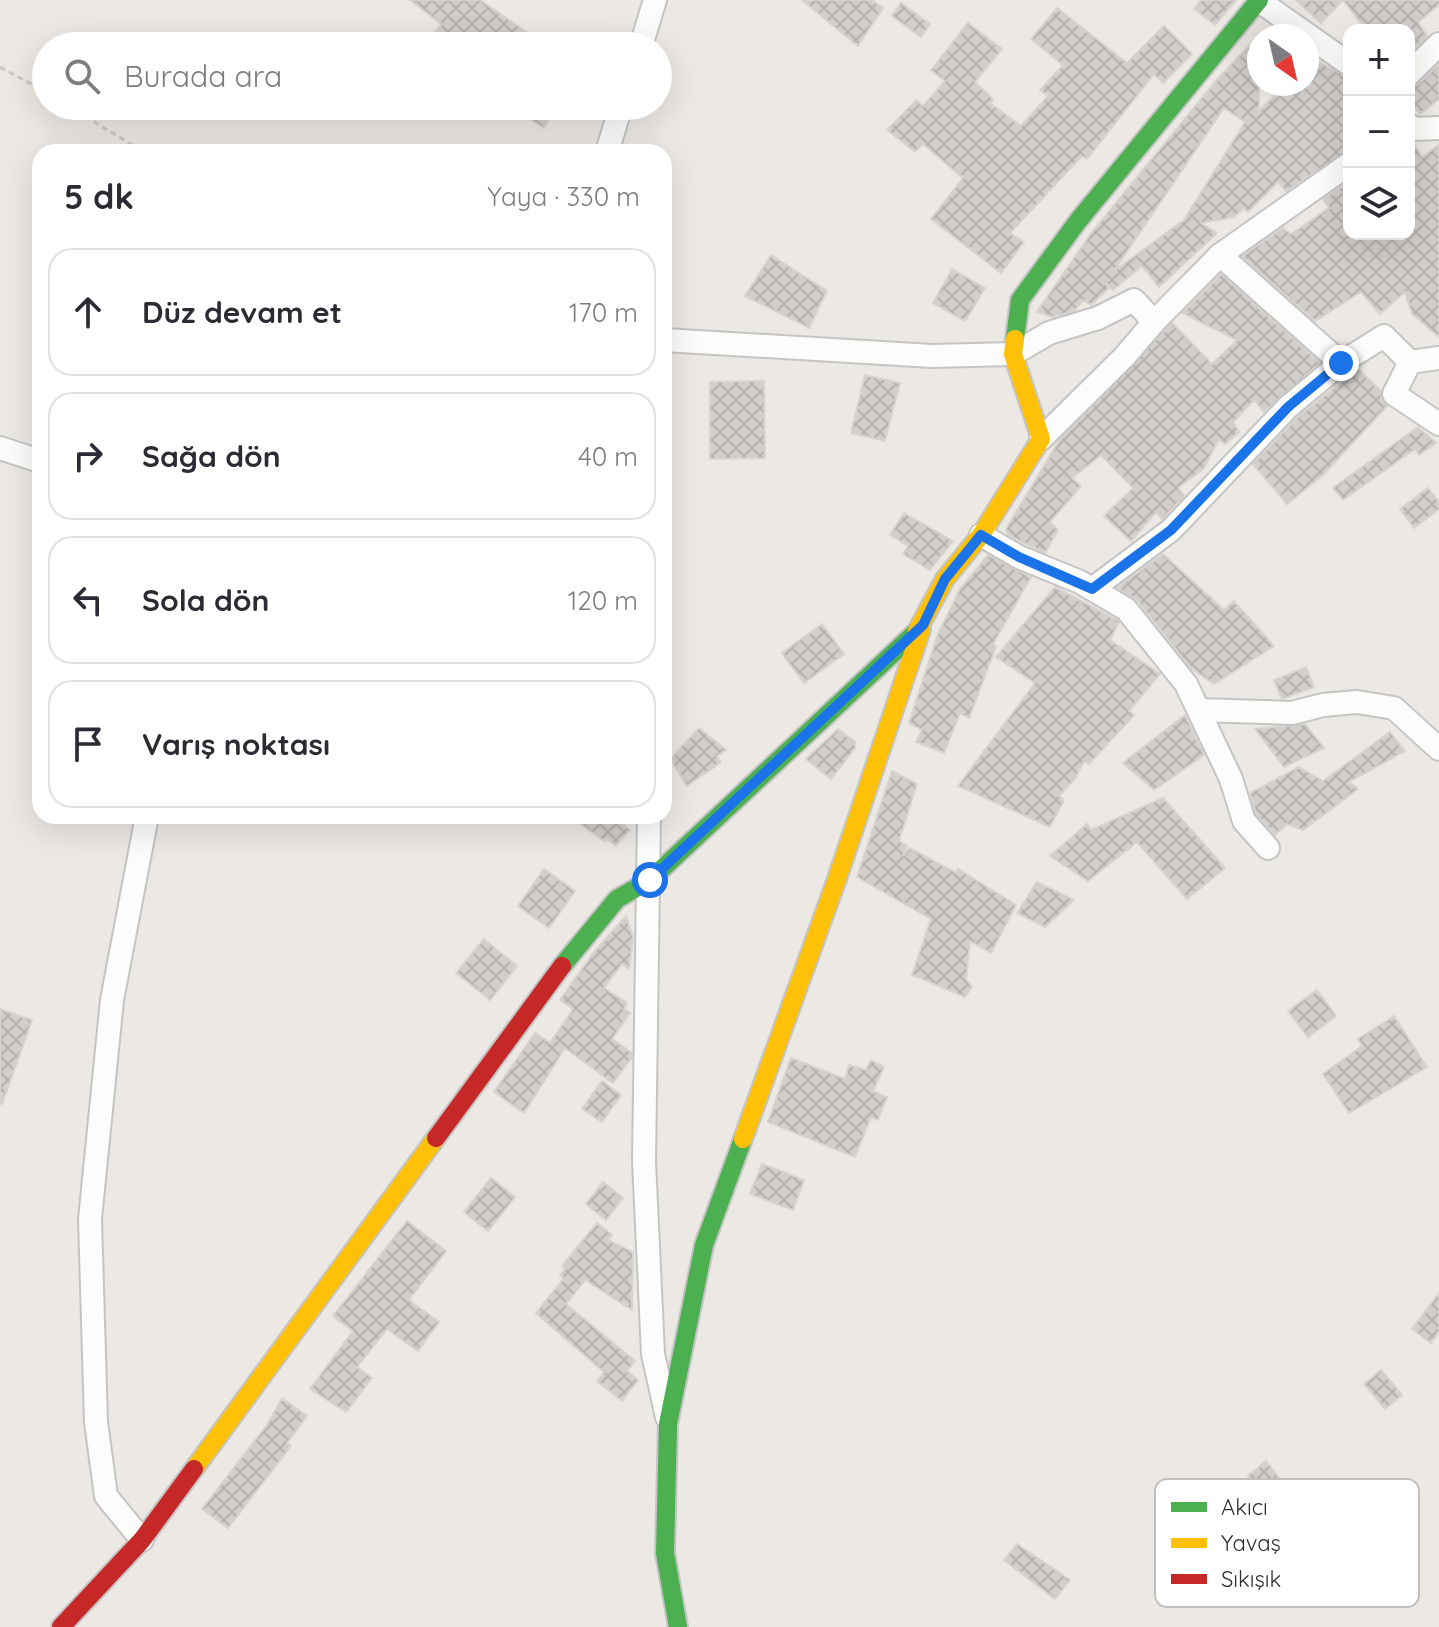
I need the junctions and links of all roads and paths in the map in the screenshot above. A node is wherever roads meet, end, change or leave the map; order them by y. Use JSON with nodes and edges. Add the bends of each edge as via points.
{"nodes":[{"id":1,"x":655,"y":0,"type":"edge"},
{"id":2,"x":1258,"y":0,"type":"edge"},
{"id":3,"x":645,"y":32,"type":"edge"},
{"id":4,"x":1439,"y":44,"type":"edge"},
{"id":5,"x":1343,"y":60,"type":"edge"},
{"id":6,"x":0,"y":67,"type":"edge"},
{"id":7,"x":1415,"y":68,"type":"edge"},
{"id":8,"x":32,"y":84,"type":"edge"},
{"id":9,"x":91,"y":120,"type":"edge"},
{"id":10,"x":617,"y":120,"type":"edge"},
{"id":11,"x":1439,"y":128,"type":"edge"},
{"id":12,"x":1415,"y":129,"type":"edge"},
{"id":13,"x":131,"y":144,"type":"edge"},
{"id":14,"x":609,"y":144,"type":"edge"},
{"id":15,"x":1343,"y":168,"type":"edge"},
{"id":16,"x":1220,"y":255,"type":"junction"},
{"id":17,"x":1154,"y":322,"type":"junction"},
{"id":18,"x":672,"y":340,"type":"edge"},
{"id":19,"x":1013,"y":354,"type":"junction"},
{"id":20,"x":1439,"y":358,"type":"edge"},
{"id":21,"x":1410,"y":362,"type":"junction"},
{"id":22,"x":1341,"y":363,"type":"junction"},
{"id":23,"x":1439,"y":424,"type":"edge"},
{"id":24,"x":1041,"y":439,"type":"junction"},
{"id":25,"x":0,"y":448,"type":"edge"},
{"id":26,"x":32,"y":458,"type":"edge"},
{"id":27,"x":981,"y":535,"type":"junction"},
{"id":28,"x":1092,"y":589,"type":"junction"},
{"id":29,"x":923,"y":625,"type":"junction"},
{"id":30,"x":1199,"y":710,"type":"junction"},
{"id":31,"x":1439,"y":749,"type":"edge"},
{"id":32,"x":145,"y":824,"type":"edge"},
{"id":33,"x":649,"y":824,"type":"edge"},
{"id":34,"x":1268,"y":848,"type":"dead end"},
{"id":35,"x":650,"y":880,"type":"junction"},
{"id":36,"x":668,"y":1424,"type":"junction"},
{"id":37,"x":142,"y":1540,"type":"junction"},
{"id":38,"x":61,"y":1627,"type":"edge"},
{"id":39,"x":678,"y":1627,"type":"edge"}],
"edges":[{"from":1,"to":3,"type":"street"},
{"from":2,"to":5,"type":"street"},
{"from":2,"to":19,"type":"street","via":[[1020,300]]},
{"from":4,"to":7,"type":"street"},
{"from":6,"to":8,"type":"path"},
{"from":9,"to":13,"type":"path"},
{"from":10,"to":14,"type":"street"},
{"from":11,"to":12,"type":"street"},
{"from":15,"to":16,"type":"street"},
{"from":16,"to":17,"type":"street"},
{"from":16,"to":22,"type":"street"},
{"from":17,"to":19,"type":"street","via":[[1134,300],[1049,333]]},
{"from":17,"to":24,"type":"street"},
{"from":18,"to":19,"type":"street","via":[[932,356]]},
{"from":19,"to":24,"type":"street"},
{"from":20,"to":21,"type":"street"},
{"from":21,"to":22,"type":"street","via":[[1384,336]]},
{"from":21,"to":23,"type":"street","via":[[1394,394]]},
{"from":22,"to":28,"type":"street","via":[[1288,407],[1171,530]]},
{"from":24,"to":27,"type":"street"},
{"from":25,"to":26,"type":"street"},
{"from":27,"to":28,"type":"street"},
{"from":27,"to":29,"type":"street","via":[[945,579]]},
{"from":28,"to":30,"type":"street","via":[[1126,609],[1186,684]]},
{"from":29,"to":35,"type":"street"},
{"from":29,"to":36,"type":"street","via":[[704,1245]]},
{"from":30,"to":31,"type":"street","via":[[1292,713],[1357,702],[1394,708]]},
{"from":30,"to":34,"type":"street","via":[[1244,821]]},
{"from":32,"to":37,"type":"street","via":[[112,1000],[90,1219],[96,1422],[106,1496]]},
{"from":33,"to":35,"type":"street"},
{"from":35,"to":36,"type":"street","via":[[644,1161],[653,1354]]},
{"from":35,"to":37,"type":"street","via":[[617,899],[580,941]]},
{"from":36,"to":39,"type":"street","via":[[665,1553]]},
{"from":37,"to":38,"type":"street"}]}
